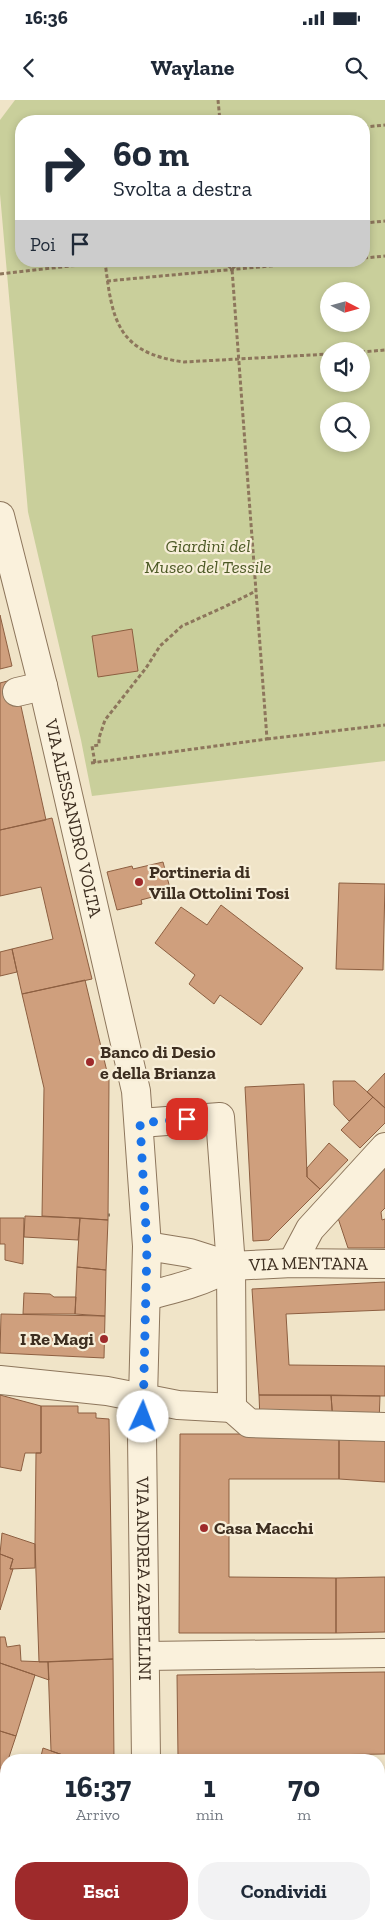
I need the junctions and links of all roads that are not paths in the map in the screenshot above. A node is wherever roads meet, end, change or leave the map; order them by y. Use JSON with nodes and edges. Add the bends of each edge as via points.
{"nodes":[{"id":1,"x":0,"y":516,"type":"edge"},
{"id":2,"x":140,"y":1123,"type":"junction"},
{"id":3,"x":385,"y":1147,"type":"edge"},
{"id":4,"x":147,"y":1246,"type":"junction"},
{"id":5,"x":292,"y":1263,"type":"junction"},
{"id":6,"x":385,"y":1264,"type":"edge"},
{"id":7,"x":231,"y":1266,"type":"junction"},
{"id":8,"x":147,"y":1296,"type":"junction"},
{"id":9,"x":0,"y":1380,"type":"edge"},
{"id":10,"x":143,"y":1398,"type":"junction"},
{"id":11,"x":232,"y":1408,"type":"junction"},
{"id":12,"x":385,"y":1427,"type":"edge"},
{"id":13,"x":385,"y":1653,"type":"edge"},
{"id":14,"x":146,"y":1656,"type":"junction"},
{"id":15,"x":146,"y":1754,"type":"edge"}],
"edges":[{"from":1,"to":2,"type":"street","name":"VIA ALESSANDRO VOLTA","via":[[30,688],[136,1091]]},
{"from":2,"to":4,"type":"street","name":"VIA ALESSANDRO VOLTA"},
{"from":2,"to":7,"type":"street","via":[[220,1117]]},
{"from":3,"to":5,"type":"street","via":[[310,1229]]},
{"from":4,"to":7,"type":"street","via":[[190,1253]]},
{"from":4,"to":8,"type":"street","name":"VIA ANDREA ZAPPELLINI"},
{"from":5,"to":6,"type":"street","name":"VIA MENTANA"},
{"from":5,"to":7,"type":"street","name":"VIA MENTANA"},
{"from":7,"to":8,"type":"street","via":[[192,1285]]},
{"from":7,"to":11,"type":"street"},
{"from":8,"to":10,"type":"street","name":"VIA ANDREA ZAPPELLINI"},
{"from":9,"to":10,"type":"street"},
{"from":10,"to":11,"type":"street","via":[[178,1405]]},
{"from":10,"to":14,"type":"street","name":"VIA ANDREA ZAPPELLINI"},
{"from":11,"to":12,"type":"street","via":[[250,1423]]},
{"from":13,"to":14,"type":"street"},
{"from":14,"to":15,"type":"street","name":"VIA ANDREA ZAPPELLINI"}]}
